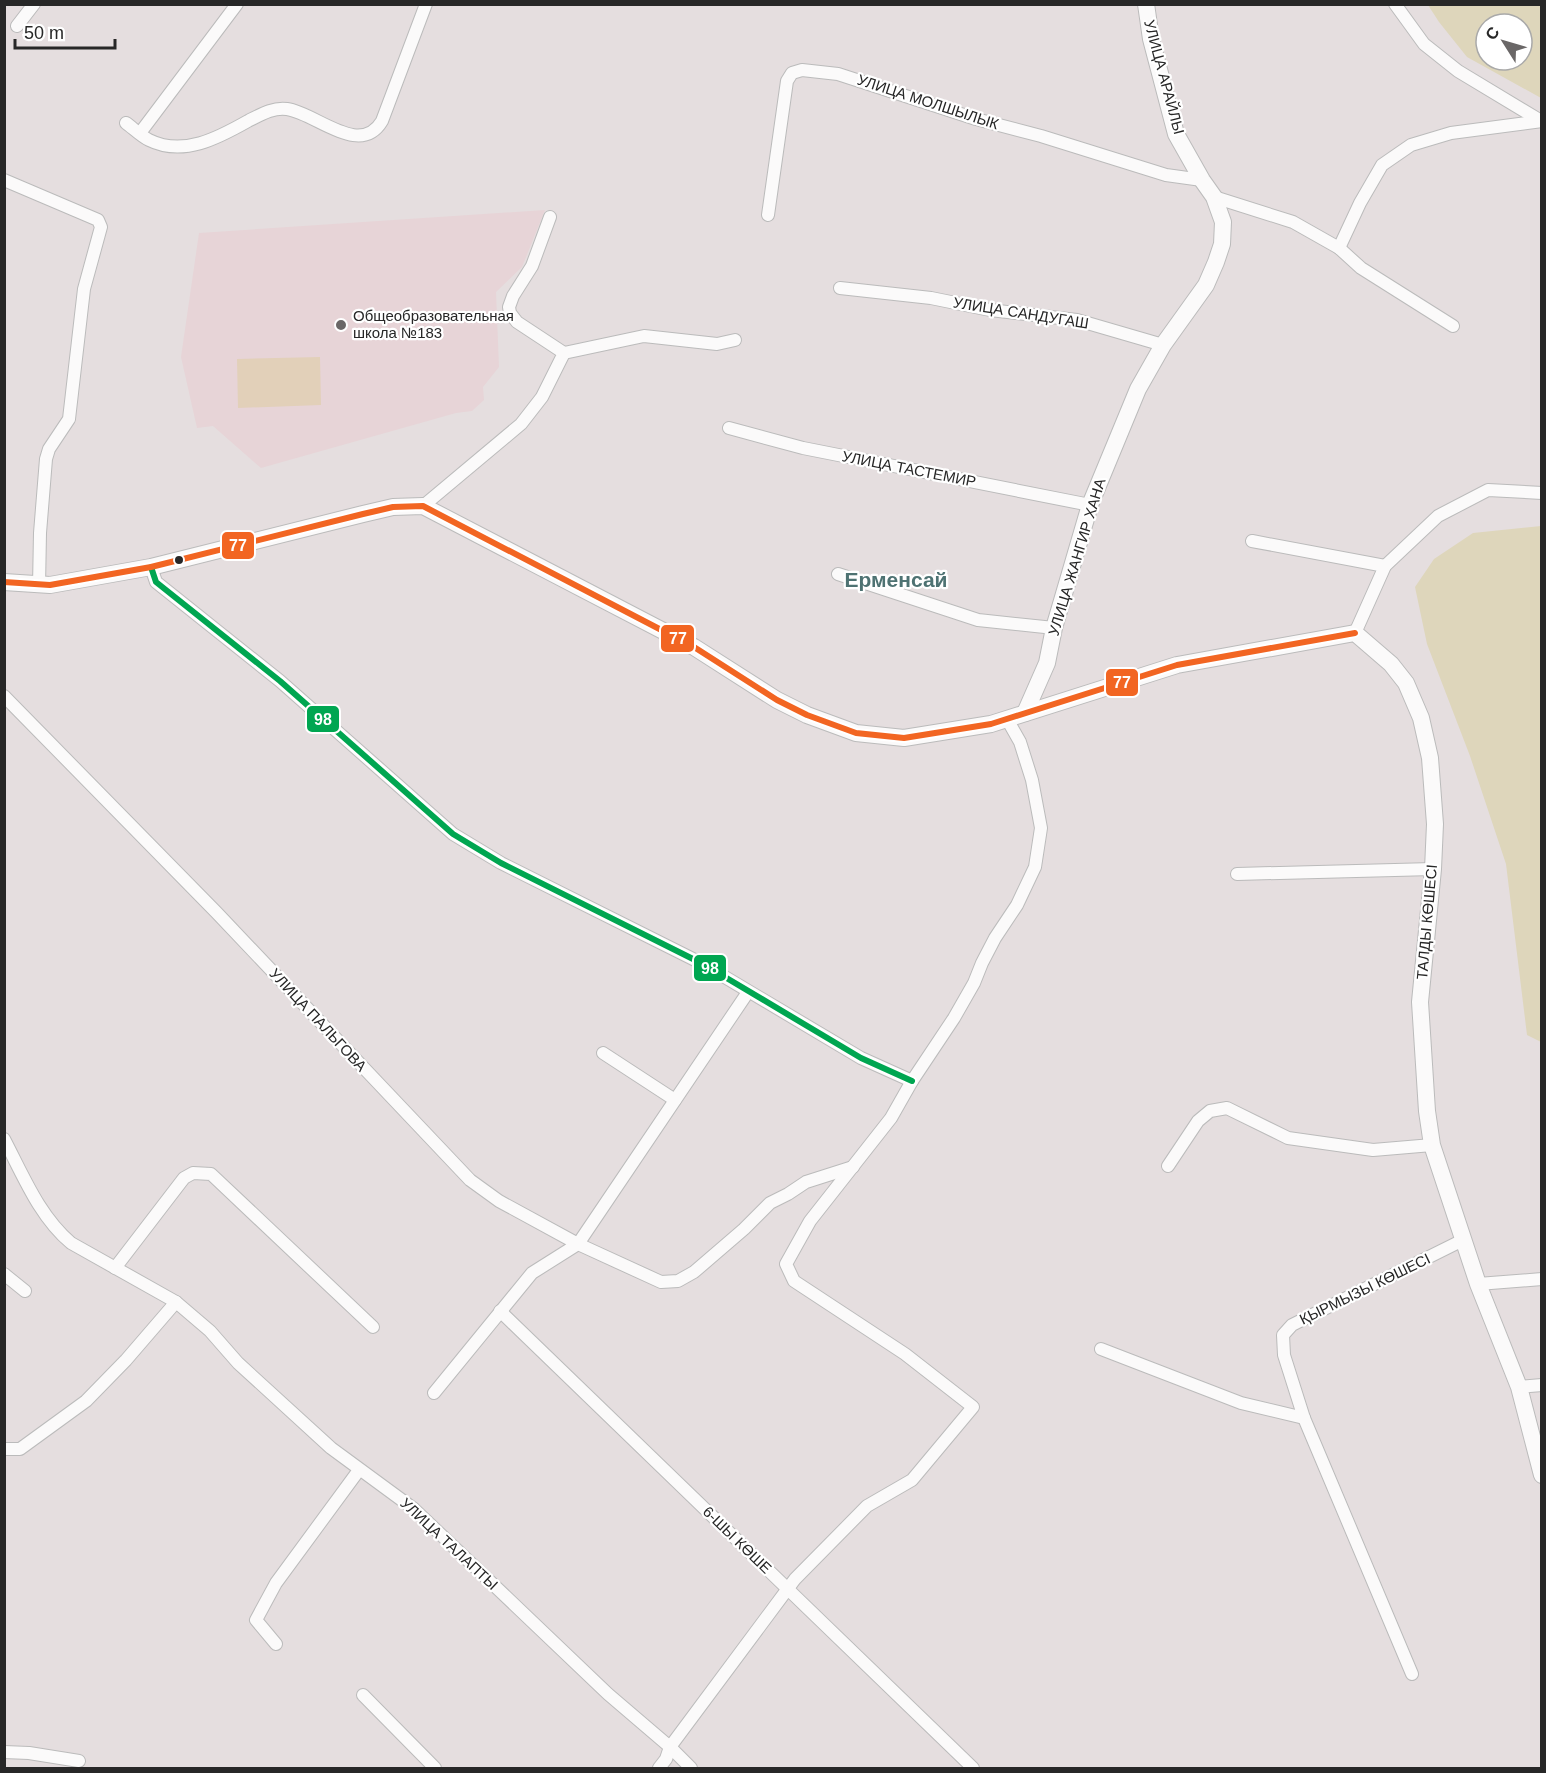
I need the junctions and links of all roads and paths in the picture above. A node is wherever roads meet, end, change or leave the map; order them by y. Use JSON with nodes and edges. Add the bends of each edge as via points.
{"nodes":[{"id":1,"x":34,"y":4,"type":"edge"},
{"id":2,"x":237,"y":4,"type":"edge"},
{"id":3,"x":426,"y":4,"type":"edge"},
{"id":4,"x":1146,"y":4,"type":"edge"},
{"id":5,"x":1395,"y":4,"type":"edge"},
{"id":6,"x":17,"y":26,"type":"dead end"},
{"id":7,"x":1541,"y":121,"type":"edge"},
{"id":8,"x":126,"y":123,"type":"dead end"},
{"id":9,"x":140,"y":133,"type":"junction"},
{"id":10,"x":4,"y":180,"type":"edge"},
{"id":11,"x":1202,"y":180,"type":"junction"},
{"id":12,"x":1214,"y":197,"type":"junction"},
{"id":13,"x":768,"y":215,"type":"dead end"},
{"id":14,"x":550,"y":217,"type":"dead end"},
{"id":15,"x":1338,"y":248,"type":"junction"},
{"id":16,"x":840,"y":288,"type":"dead end"},
{"id":17,"x":1453,"y":326,"type":"dead end"},
{"id":18,"x":735,"y":340,"type":"dead end"},
{"id":19,"x":1163,"y":345,"type":"junction"},
{"id":20,"x":564,"y":353,"type":"junction"},
{"id":21,"x":729,"y":428,"type":"dead end"},
{"id":22,"x":1542,"y":493,"type":"edge"},
{"id":23,"x":1090,"y":505,"type":"junction"},
{"id":24,"x":423,"y":506,"type":"junction"},
{"id":25,"x":1251,"y":541,"type":"dead end"},
{"id":26,"x":1385,"y":566,"type":"junction"},
{"id":27,"x":151,"y":567,"type":"junction"},
{"id":28,"x":838,"y":574,"type":"dead end"},
{"id":29,"x":4,"y":582,"type":"edge"},
{"id":30,"x":39,"y":586,"type":"junction"},
{"id":31,"x":1054,"y":628,"type":"junction"},
{"id":32,"x":1355,"y":633,"type":"junction"},
{"id":33,"x":4,"y":696,"type":"edge"},
{"id":34,"x":1025,"y":713,"type":"junction"},
{"id":35,"x":1007,"y":719,"type":"junction"},
{"id":36,"x":1433,"y":869,"type":"junction"},
{"id":37,"x":1237,"y":874,"type":"dead end"},
{"id":38,"x":748,"y":992,"type":"junction"},
{"id":39,"x":603,"y":1053,"type":"dead end"},
{"id":40,"x":912,"y":1081,"type":"junction"},
{"id":41,"x":675,"y":1100,"type":"junction"},
{"id":42,"x":5,"y":1141,"type":"edge"},
{"id":43,"x":1432,"y":1145,"type":"junction"},
{"id":44,"x":854,"y":1166,"type":"junction"},
{"id":45,"x":1168,"y":1166,"type":"dead end"},
{"id":46,"x":1463,"y":1240,"type":"junction"},
{"id":47,"x":578,"y":1244,"type":"junction"},
{"id":48,"x":115,"y":1268,"type":"junction"},
{"id":49,"x":4,"y":1274,"type":"edge"},
{"id":50,"x":1542,"y":1279,"type":"edge"},
{"id":51,"x":1478,"y":1284,"type":"junction"},
{"id":52,"x":25,"y":1291,"type":"dead end"},
{"id":53,"x":176,"y":1302,"type":"junction"},
{"id":54,"x":500,"y":1311,"type":"junction"},
{"id":55,"x":373,"y":1327,"type":"dead end"},
{"id":56,"x":1101,"y":1349,"type":"dead end"},
{"id":57,"x":1542,"y":1385,"type":"edge"},
{"id":58,"x":1519,"y":1388,"type":"junction"},
{"id":59,"x":434,"y":1393,"type":"dead end"},
{"id":60,"x":1304,"y":1418,"type":"junction"},
{"id":61,"x":4,"y":1449,"type":"edge"},
{"id":62,"x":359,"y":1470,"type":"junction"},
{"id":63,"x":1542,"y":1474,"type":"edge"},
{"id":64,"x":789,"y":1590,"type":"junction"},
{"id":65,"x":276,"y":1644,"type":"dead end"},
{"id":66,"x":1412,"y":1674,"type":"dead end"},
{"id":67,"x":363,"y":1695,"type":"dead end"},
{"id":68,"x":670,"y":1748,"type":"junction"},
{"id":69,"x":4,"y":1752,"type":"edge"},
{"id":70,"x":80,"y":1761,"type":"dead end"},
{"id":71,"x":435,"y":1768,"type":"edge"},
{"id":72,"x":659,"y":1768,"type":"edge"},
{"id":73,"x":691,"y":1768,"type":"edge"},
{"id":74,"x":973,"y":1768,"type":"edge"}],
"edges":[{"from":1,"to":6,"type":"street"},
{"from":2,"to":9,"type":"street"},
{"from":3,"to":9,"type":"street","via":[[381,121],[366,136],[337,130],[288,109],[268,111],[194,146],[172,147],[148,140]]},
{"from":4,"to":11,"type":"street","name":"УЛИЦА АРАЙЛЫ","via":[[1176,134]]},
{"from":5,"to":7,"type":"street","via":[[1424,44],[1458,71]]},
{"from":7,"to":15,"type":"street","via":[[1451,133],[1411,145],[1382,165]]},
{"from":8,"to":9,"type":"street"},
{"from":10,"to":30,"type":"street","via":[[98,220],[101,227],[84,289],[69,419],[46,459]]},
{"from":11,"to":12,"type":"street","name":"УЛИЦА ЖАНГИР ХАНА"},
{"from":11,"to":13,"type":"street","name":"УЛИЦА МОЛШЫЛЫК","via":[[1166,175],[838,74],[802,70],[792,73],[787,81]]},
{"from":12,"to":15,"type":"street","via":[[1293,222]]},
{"from":12,"to":19,"type":"street","name":"УЛИЦА ЖАНГИР ХАНА","via":[[1222,222],[1222,244],[1216,262],[1200,293]]},
{"from":14,"to":20,"type":"street","via":[[532,266],[509,307],[517,322]]},
{"from":15,"to":17,"type":"street","via":[[1361,268]]},
{"from":16,"to":19,"type":"street","name":"УЛИЦА САНДУГАШ","via":[[1077,320]]},
{"from":18,"to":20,"type":"street","via":[[717,344],[644,336]]},
{"from":19,"to":23,"type":"street","name":"УЛИЦА ЖАНГИР ХАНА","via":[[1138,389]]},
{"from":20,"to":24,"type":"street","via":[[542,397],[521,424]]},
{"from":21,"to":23,"type":"street","name":"УЛИЦА ТАСТЕМИР","via":[[803,448]]},
{"from":22,"to":26,"type":"street","via":[[1488,490],[1438,516]]},
{"from":23,"to":31,"type":"street","name":"УЛИЦА ЖАНГИР ХАНА"},
{"from":24,"to":27,"type":"street","via":[[393,507]]},
{"from":24,"to":35,"type":"street","via":[[693,647],[777,700],[856,733],[904,738]]},
{"from":25,"to":26,"type":"street"},
{"from":26,"to":32,"type":"street"},
{"from":27,"to":30,"type":"street"},
{"from":27,"to":38,"type":"street","via":[[156,582],[280,681],[453,834],[501,863],[703,964]]},
{"from":28,"to":31,"type":"street","via":[[978,620]]},
{"from":29,"to":30,"type":"street"},
{"from":31,"to":34,"type":"street","name":"УЛИЦА ЖАНГИР ХАНА","via":[[1047,663]]},
{"from":32,"to":34,"type":"street","via":[[1177,664]]},
{"from":32,"to":36,"type":"street","name":"ТАЛДЫ КӨШЕСІ","via":[[1406,683],[1421,718],[1430,758],[1435,824]]},
{"from":33,"to":47,"type":"street","name":"УЛИЦА ПАЛЬГОВА","via":[[470,1180],[499,1201]]},
{"from":34,"to":35,"type":"street"},
{"from":35,"to":40,"type":"street","via":[[1020,742],[1032,780],[1041,828],[1035,867],[954,1018]]},
{"from":36,"to":37,"type":"street"},
{"from":36,"to":43,"type":"street","name":"ТАЛДЫ КӨШЕСІ","via":[[1420,1002]]},
{"from":38,"to":40,"type":"street","via":[[861,1058]]},
{"from":38,"to":41,"type":"street"},
{"from":39,"to":41,"type":"street"},
{"from":40,"to":44,"type":"street","via":[[891,1118]]},
{"from":41,"to":47,"type":"street"},
{"from":42,"to":48,"type":"street","name":"УЛИЦА ТАЛАПТЫ","via":[[46,1217],[71,1242]]},
{"from":43,"to":45,"type":"street","via":[[1373,1150],[1288,1138],[1227,1108],[1210,1111],[1198,1121]]},
{"from":43,"to":46,"type":"street","name":"ТАЛДЫ КӨШЕСІ"},
{"from":44,"to":47,"type":"street","name":"УЛИЦА ПАЛЬГОВА","via":[[806,1182],[770,1203],[694,1272],[678,1281],[661,1282]]},
{"from":44,"to":64,"type":"street","via":[[810,1221],[791,1254],[786,1264],[794,1281],[905,1354],[973,1407],[912,1480],[867,1506],[809,1563]]},
{"from":46,"to":51,"type":"street","name":"ТАЛДЫ КӨШЕСІ"},
{"from":46,"to":60,"type":"street","name":"ҚЫРМЫЗЫ КӨШЕСІ","via":[[1292,1325],[1283,1335],[1284,1355]]},
{"from":47,"to":54,"type":"street","via":[[532,1273]]},
{"from":48,"to":53,"type":"street","name":"УЛИЦА ТАЛАПТЫ"},
{"from":48,"to":55,"type":"street","via":[[184,1178],[193,1173],[211,1174]]},
{"from":49,"to":52,"type":"street"},
{"from":50,"to":51,"type":"street"},
{"from":51,"to":58,"type":"street","name":"ТАЛДЫ КӨШЕСІ"},
{"from":53,"to":61,"type":"street","via":[[86,1401],[20,1449]]},
{"from":53,"to":62,"type":"street","name":"УЛИЦА ТАЛАПТЫ","via":[[306,1426]]},
{"from":54,"to":59,"type":"street"},
{"from":54,"to":64,"type":"street","name":"6-ШЫ КӨШЕ"},
{"from":56,"to":60,"type":"street","via":[[1241,1403]]},
{"from":57,"to":58,"type":"street"},
{"from":58,"to":63,"type":"street","name":"ТАЛДЫ КӨШЕСІ"},
{"from":60,"to":66,"type":"street","name":"ҚЫРМЫЗЫ КӨШЕСІ"},
{"from":62,"to":65,"type":"street","via":[[276,1583],[256,1620]]},
{"from":62,"to":68,"type":"street","name":"УЛИЦА ТАЛАПТЫ","via":[[414,1509]]},
{"from":64,"to":68,"type":"street"},
{"from":64,"to":74,"type":"street","name":"6-ШЫ КӨШЕ"},
{"from":67,"to":71,"type":"street"},
{"from":68,"to":72,"type":"street"},
{"from":68,"to":73,"type":"street","name":"УЛИЦА ТАЛАПТЫ"},
{"from":69,"to":70,"type":"street"}]}
